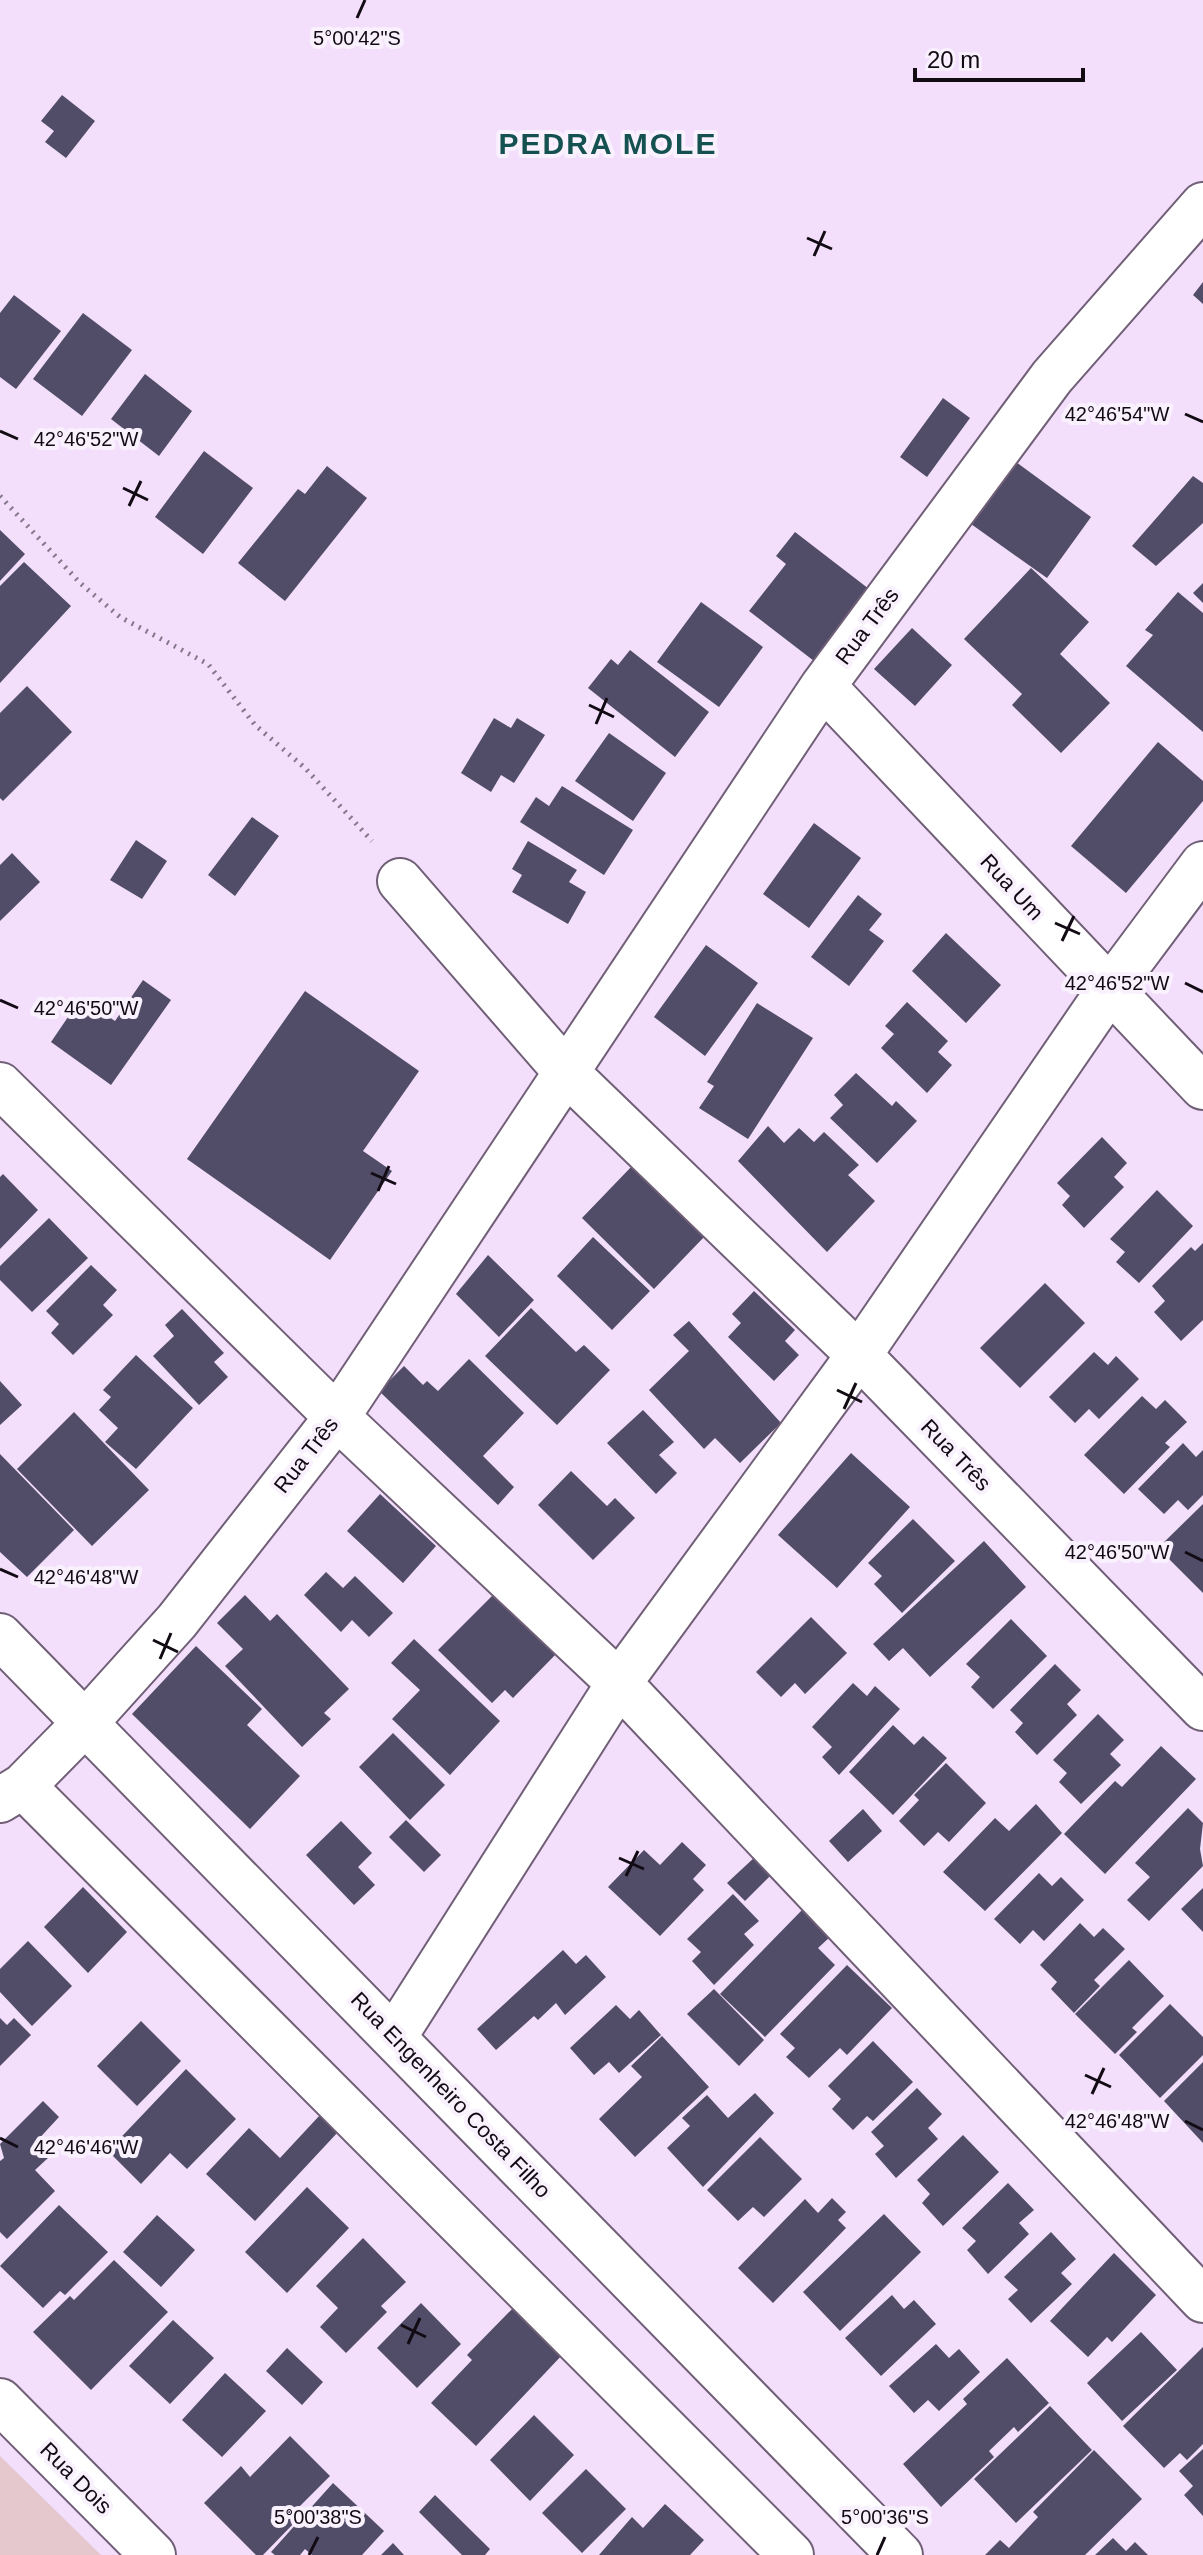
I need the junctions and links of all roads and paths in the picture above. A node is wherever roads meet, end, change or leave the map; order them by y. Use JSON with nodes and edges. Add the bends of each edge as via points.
{"nodes":[{"id":1,"x":1203,"y":205,"type":"edge"},
{"id":2,"x":0,"y":496,"type":"edge"},
{"id":3,"x":823,"y":686,"type":"junction"},
{"id":4,"x":1203,"y":864,"type":"edge"},
{"id":5,"x":400,"y":881,"type":"joint"},
{"id":6,"x":1109,"y":990,"type":"junction"},
{"id":7,"x":567,"y":1073,"type":"junction"},
{"id":8,"x":0,"y":1085,"type":"edge"},
{"id":9,"x":1203,"y":1087,"type":"edge"},
{"id":10,"x":859,"y":1355,"type":"junction"},
{"id":11,"x":337,"y":1417,"type":"junction"},
{"id":12,"x":0,"y":1636,"type":"edge"},
{"id":13,"x":619,"y":1683,"type":"junction"},
{"id":14,"x":1203,"y":1708,"type":"edge"},
{"id":15,"x":85,"y":1723,"type":"junction"},
{"id":16,"x":11,"y":1793,"type":"edge"},
{"id":17,"x":394,"y":2037,"type":"junction"},
{"id":18,"x":1203,"y":2300,"type":"edge"},
{"id":19,"x":0,"y":2401,"type":"edge"},
{"id":20,"x":153,"y":2555,"type":"edge"},
{"id":21,"x":791,"y":2555,"type":"edge"},
{"id":22,"x":900,"y":2555,"type":"edge"}],
"edges":[{"from":1,"to":3,"type":"street","name":"Rua Três","via":[[1052,377]]},
{"from":2,"to":5,"type":"path","via":[[80,583],[120,617],[208,664],[255,725],[360,824]]},
{"from":3,"to":6,"type":"street","name":"Rua Um"},
{"from":3,"to":7,"type":"street","name":"Rua Três"},
{"from":4,"to":6,"type":"street"},
{"from":5,"to":7,"type":"street","name":"Rua Três"},
{"from":6,"to":9,"type":"street","name":"Rua Um"},
{"from":6,"to":10,"type":"street"},
{"from":7,"to":10,"type":"street","name":"Rua Três"},
{"from":7,"to":11,"type":"street","name":"Rua Três"},
{"from":8,"to":11,"type":"street"},
{"from":10,"to":13,"type":"street"},
{"from":10,"to":14,"type":"street","name":"Rua Três"},
{"from":11,"to":13,"type":"street"},
{"from":11,"to":15,"type":"street","name":"Rua Três","via":[[177,1621]]},
{"from":12,"to":15,"type":"street","name":"Rua Engenheiro Costa Filho"},
{"from":13,"to":17,"type":"street"},
{"from":13,"to":18,"type":"street"},
{"from":15,"to":16,"type":"street","name":"Rua Três"},
{"from":15,"to":17,"type":"street","name":"Rua Engenheiro Costa Filho"},
{"from":16,"to":21,"type":"street"},
{"from":17,"to":22,"type":"street","name":"Rua Engenheiro Costa Filho"},
{"from":19,"to":20,"type":"street","name":"Rua Dois"}]}
